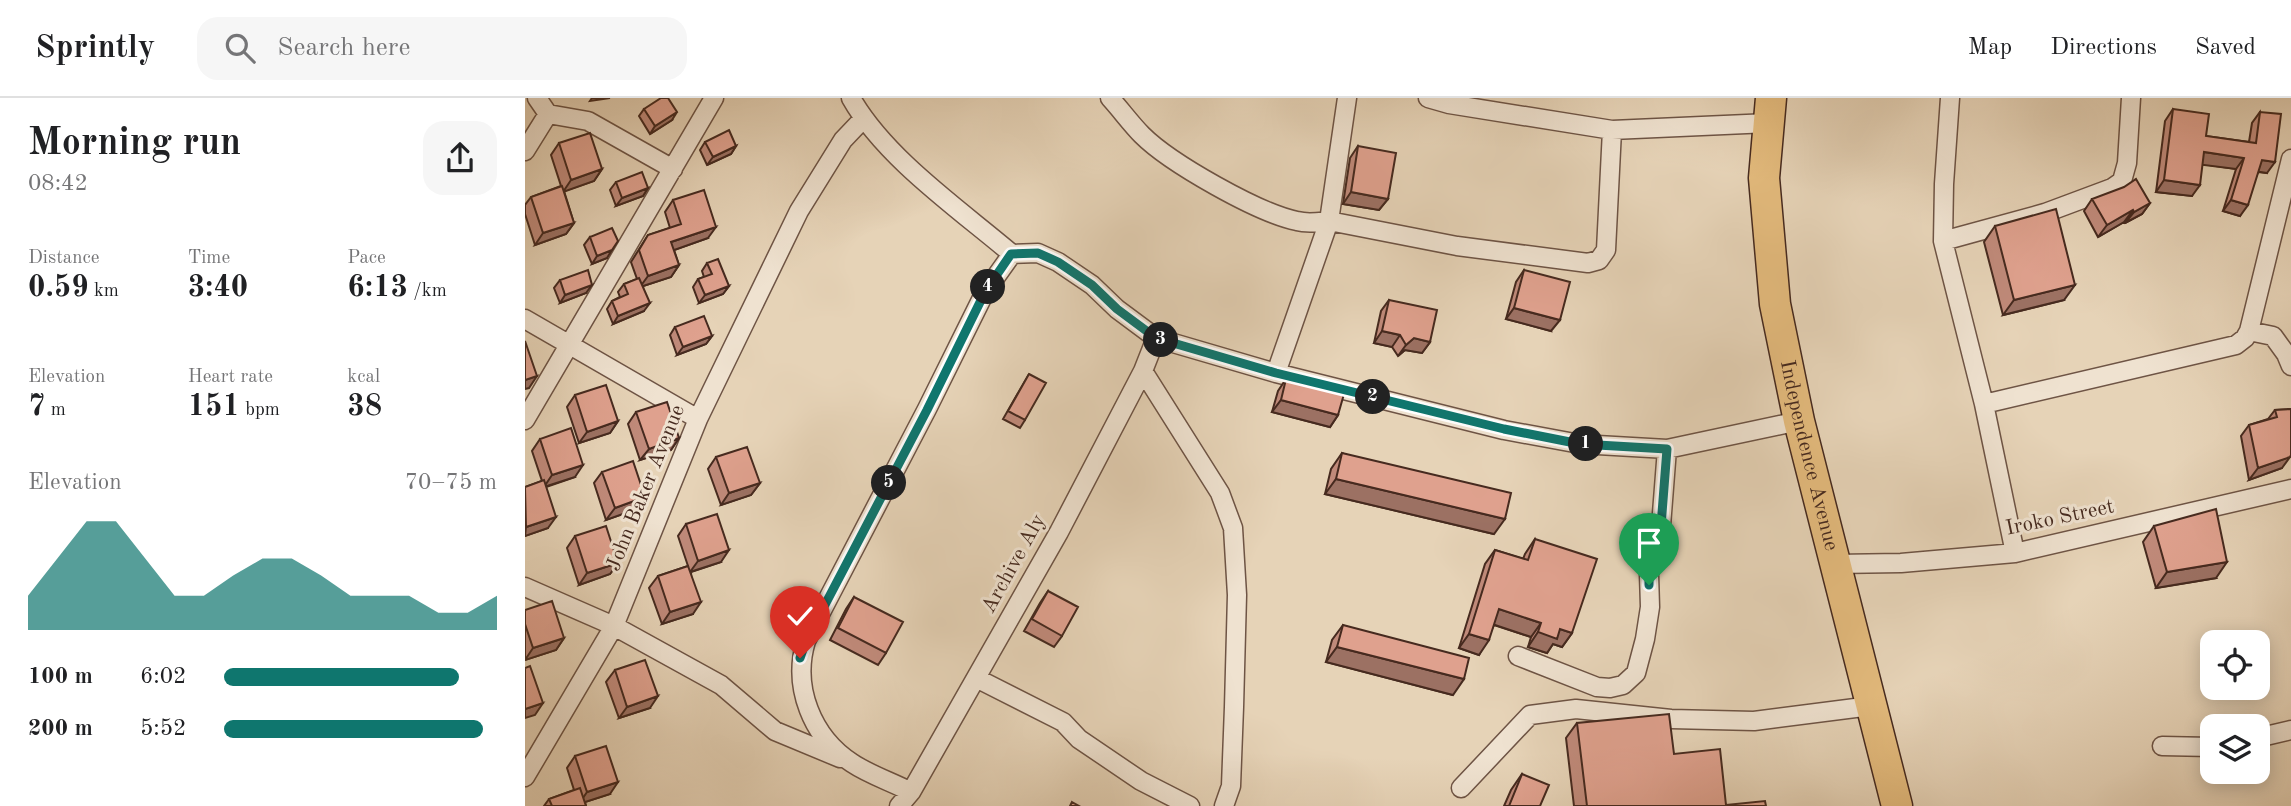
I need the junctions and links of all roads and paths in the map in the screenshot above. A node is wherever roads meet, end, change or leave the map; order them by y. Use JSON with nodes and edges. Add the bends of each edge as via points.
{"nodes":[{"id":1,"x":537,"y":98,"type":"edge"},
{"id":2,"x":714,"y":98,"type":"edge"},
{"id":3,"x":851,"y":98,"type":"edge"},
{"id":4,"x":1111,"y":98,"type":"edge"},
{"id":5,"x":1347,"y":98,"type":"edge"},
{"id":6,"x":1428,"y":98,"type":"edge"},
{"id":7,"x":1950,"y":98,"type":"edge"},
{"id":8,"x":2131,"y":98,"type":"edge"},
{"id":9,"x":1770,"y":111,"type":"edge"},
{"id":10,"x":548,"y":114,"type":"junction"},
{"id":11,"x":863,"y":119,"type":"junction"},
{"id":12,"x":1612,"y":130,"type":"junction"},
{"id":13,"x":525,"y":152,"type":"edge"},
{"id":14,"x":2291,"y":159,"type":"edge"},
{"id":15,"x":673,"y":169,"type":"junction"},
{"id":16,"x":1329,"y":221,"type":"junction"},
{"id":17,"x":1943,"y":241,"type":"junction"},
{"id":18,"x":1011,"y":254,"type":"junction"},
{"id":19,"x":525,"y":319,"type":"edge"},
{"id":20,"x":2249,"y":331,"type":"junction"},
{"id":21,"x":1156,"y":338,"type":"junction"},
{"id":22,"x":571,"y":344,"type":"junction"},
{"id":23,"x":2291,"y":366,"type":"edge"},
{"id":24,"x":1143,"y":371,"type":"junction"},
{"id":25,"x":1276,"y":373,"type":"junction"},
{"id":26,"x":1984,"y":404,"type":"junction"},
{"id":27,"x":698,"y":419,"type":"junction"},
{"id":28,"x":525,"y":420,"type":"edge"},
{"id":29,"x":1799,"y":421,"type":"junction"},
{"id":30,"x":1667,"y":449,"type":"junction"},
{"id":31,"x":2291,"y":489,"type":"edge"},
{"id":32,"x":2015,"y":552,"type":"junction"},
{"id":33,"x":1835,"y":564,"type":"junction"},
{"id":34,"x":525,"y":587,"type":"edge"},
{"id":35,"x":614,"y":626,"type":"junction"},
{"id":36,"x":1518,"y":656,"type":"dead end"},
{"id":37,"x":976,"y":678,"type":"junction"},
{"id":38,"x":1871,"y":706,"type":"junction"},
{"id":39,"x":2291,"y":730,"type":"edge"},
{"id":40,"x":2270,"y":735,"type":"edge"},
{"id":41,"x":2162,"y":747,"type":"dead end"},
{"id":42,"x":2200,"y":747,"type":"edge"},
{"id":43,"x":852,"y":763,"type":"junction"},
{"id":44,"x":527,"y":769,"type":"edge"},
{"id":45,"x":1461,"y":788,"type":"dead end"},
{"id":46,"x":911,"y":792,"type":"junction"},
{"id":47,"x":899,"y":806,"type":"edge"},
{"id":48,"x":1189,"y":806,"type":"edge"},
{"id":49,"x":1224,"y":806,"type":"edge"},
{"id":50,"x":1897,"y":806,"type":"edge"}],
"edges":[{"from":1,"to":10,"type":"street"},
{"from":2,"to":15,"type":"street"},
{"from":3,"to":11,"type":"street"},
{"from":4,"to":16,"type":"street","via":[[1143,136],[1201,177],[1295,221]]},
{"from":5,"to":16,"type":"street"},
{"from":6,"to":12,"type":"street"},
{"from":7,"to":17,"type":"street"},
{"from":8,"to":17,"type":"street","via":[[2122,181],[2045,213]]},
{"from":9,"to":12,"type":"street"},
{"from":9,"to":29,"type":"highway","name":"Independence Avenue","via":[[1764,178],[1775,304]]},
{"from":10,"to":13,"type":"street"},
{"from":10,"to":15,"type":"street","via":[[588,121]]},
{"from":11,"to":18,"type":"street","via":[[906,165]]},
{"from":11,"to":27,"type":"street","name":"John Baker Avenue","via":[[843,141],[799,211]]},
{"from":12,"to":16,"type":"street","via":[[1606,250],[1599,260],[1588,263],[1457,246]]},
{"from":14,"to":20,"type":"street"},
{"from":15,"to":22,"type":"street"},
{"from":16,"to":25,"type":"street"},
{"from":17,"to":26,"type":"street"},
{"from":18,"to":21,"type":"street","via":[[1038,253],[1058,262]]},
{"from":18,"to":43,"type":"street","via":[[985,292],[800,658],[806,705],[820,732]]},
{"from":19,"to":22,"type":"street"},
{"from":20,"to":23,"type":"street","via":[[2273,336]]},
{"from":20,"to":26,"type":"street","via":[[2237,345]]},
{"from":21,"to":24,"type":"street","name":"Archive Aly"},
{"from":21,"to":25,"type":"street"},
{"from":22,"to":27,"type":"street"},
{"from":22,"to":28,"type":"street"},
{"from":24,"to":37,"type":"street","name":"Archive Aly"},
{"from":24,"to":49,"type":"street","via":[[1220,494],[1233,528],[1237,595],[1234,707],[1231,786]]},
{"from":25,"to":30,"type":"street","via":[[1580,444]]},
{"from":26,"to":32,"type":"street"},
{"from":27,"to":35,"type":"street","name":"John Baker Avenue"},
{"from":29,"to":30,"type":"street"},
{"from":29,"to":33,"type":"highway","name":"Independence Avenue"},
{"from":30,"to":36,"type":"street","via":[[1661,526],[1649,574],[1650,607],[1636,673],[1623,685],[1597,687]]},
{"from":31,"to":32,"type":"street","name":"Iroko Street"},
{"from":32,"to":33,"type":"street","name":"Iroko Street"},
{"from":33,"to":38,"type":"highway","name":"Independence Avenue"},
{"from":34,"to":35,"type":"street"},
{"from":35,"to":43,"type":"street","via":[[721,685],[775,731]]},
{"from":35,"to":44,"type":"street","name":"John Baker Avenue"},
{"from":37,"to":46,"type":"street","name":"Archive Aly"},
{"from":37,"to":48,"type":"street","via":[[1062,722],[1141,781]]},
{"from":38,"to":45,"type":"street","via":[[1754,721],[1671,719],[1576,709],[1529,715]]},
{"from":38,"to":50,"type":"highway","name":"Independence Avenue"},
{"from":39,"to":40,"type":"street"},
{"from":41,"to":42,"type":"street"},
{"from":43,"to":46,"type":"street"},
{"from":46,"to":47,"type":"street","name":"Archive Aly"}]}
